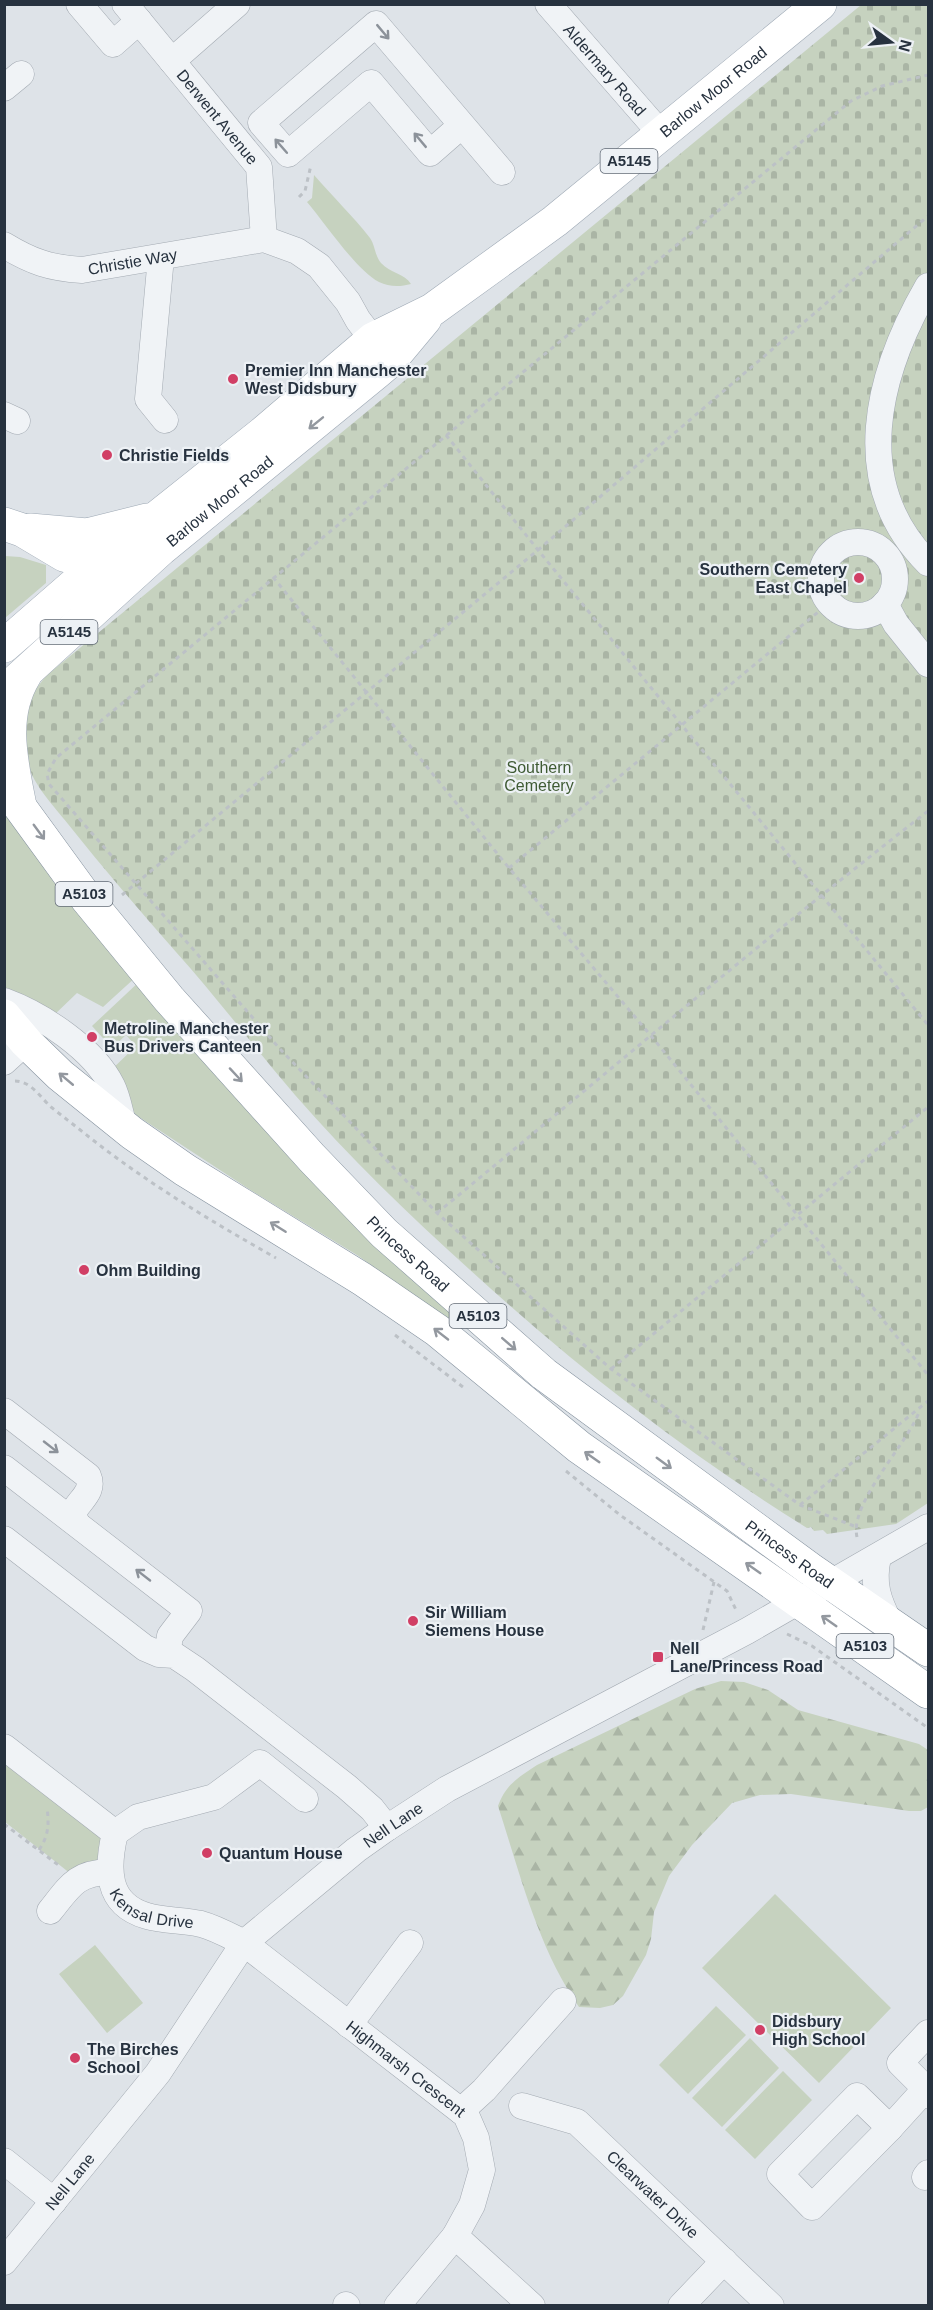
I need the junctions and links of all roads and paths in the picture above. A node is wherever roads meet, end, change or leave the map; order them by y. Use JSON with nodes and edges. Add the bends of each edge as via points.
{"nodes":[{"id":1,"x":79,"y":4,"type":"edge"},
{"id":2,"x":237,"y":4,"type":"edge"},
{"id":3,"x":548,"y":4,"type":"edge"},
{"id":4,"x":820,"y":4,"type":"edge"},
{"id":5,"x":132,"y":13,"type":"edge"},
{"id":6,"x":172,"y":61,"type":"junction"},
{"id":7,"x":928,"y":75,"type":"edge"},
{"id":8,"x":261,"y":123,"type":"junction"},
{"id":9,"x":462,"y":125,"type":"junction"},
{"id":10,"x":662,"y":135,"type":"junction"},
{"id":11,"x":238,"y":141,"type":"junction"},
{"id":12,"x":312,"y":163,"type":"dead end"},
{"id":13,"x":502,"y":172,"type":"dead end"},
{"id":14,"x":299,"y":197,"type":"dead end"},
{"id":15,"x":928,"y":216,"type":"edge"},
{"id":16,"x":264,"y":239,"type":"junction"},
{"id":17,"x":8,"y":255,"type":"edge"},
{"id":18,"x":161,"y":257,"type":"junction"},
{"id":19,"x":928,"y":286,"type":"edge"},
{"id":20,"x":373,"y":340,"type":"junction"},
{"id":21,"x":165,"y":420,"type":"dead end"},
{"id":22,"x":446,"y":435,"type":"junction"},
{"id":23,"x":157,"y":518,"type":"junction"},
{"id":24,"x":13,"y":527,"type":"edge"},
{"id":25,"x":875,"y":546,"type":"junction"},
{"id":26,"x":914,"y":546,"type":"edge"},
{"id":27,"x":538,"y":550,"type":"junction"},
{"id":28,"x":97,"y":565,"type":"junction"},
{"id":29,"x":134,"y":573,"type":"junction"},
{"id":30,"x":895,"y":574,"type":"junction"},
{"id":31,"x":273,"y":577,"type":"junction"},
{"id":32,"x":829,"y":603,"type":"junction"},
{"id":33,"x":885,"y":604,"type":"junction"},
{"id":34,"x":4,"y":646,"type":"edge"},
{"id":35,"x":36,"y":662,"type":"junction"},
{"id":36,"x":928,"y":664,"type":"edge"},
{"id":37,"x":4,"y":692,"type":"edge"},
{"id":38,"x":368,"y":693,"type":"junction"},
{"id":39,"x":681,"y":724,"type":"junction"},
{"id":40,"x":12,"y":796,"type":"edge"},
{"id":41,"x":928,"y":811,"type":"edge"},
{"id":42,"x":509,"y":868,"type":"junction"},
{"id":43,"x":135,"y":884,"type":"junction"},
{"id":44,"x":821,"y":894,"type":"junction"},
{"id":45,"x":122,"y":895,"type":"dead end"},
{"id":46,"x":4,"y":1001,"type":"edge"},
{"id":47,"x":4,"y":1016,"type":"edge"},
{"id":48,"x":928,"y":1024,"type":"edge"},
{"id":49,"x":652,"y":1037,"type":"junction"},
{"id":50,"x":15,"y":1062,"type":"edge"},
{"id":51,"x":928,"y":1107,"type":"edge"},
{"id":52,"x":124,"y":1126,"type":"junction"},
{"id":53,"x":437,"y":1213,"type":"junction"},
{"id":54,"x":797,"y":1216,"type":"junction"},
{"id":55,"x":283,"y":1262,"type":"dead end"},
{"id":56,"x":392,"y":1332,"type":"dead end"},
{"id":57,"x":611,"y":1369,"type":"junction"},
{"id":58,"x":928,"y":1375,"type":"edge"},
{"id":59,"x":465,"y":1389,"type":"dead end"},
{"id":60,"x":928,"y":1401,"type":"edge"},
{"id":61,"x":920,"y":1408,"type":"junction"},
{"id":62,"x":4,"y":1411,"type":"edge"},
{"id":63,"x":4,"y":1468,"type":"edge"},
{"id":64,"x":565,"y":1470,"type":"dead end"},
{"id":65,"x":800,"y":1505,"type":"junction"},
{"id":66,"x":76,"y":1522,"type":"junction"},
{"id":67,"x":854,"y":1526,"type":"junction"},
{"id":68,"x":928,"y":1527,"type":"edge"},
{"id":69,"x":857,"y":1537,"type":"dead end"},
{"id":70,"x":4,"y":1539,"type":"edge"},
{"id":71,"x":878,"y":1557,"type":"junction"},
{"id":72,"x":714,"y":1582,"type":"junction"},
{"id":73,"x":831,"y":1583,"type":"junction"},
{"id":74,"x":727,"y":1591,"type":"dead end"},
{"id":75,"x":801,"y":1601,"type":"junction"},
{"id":76,"x":890,"y":1624,"type":"junction"},
{"id":77,"x":702,"y":1634,"type":"dead end"},
{"id":78,"x":779,"y":1638,"type":"dead end"},
{"id":79,"x":928,"y":1650,"type":"edge"},
{"id":80,"x":167,"y":1654,"type":"junction"},
{"id":81,"x":928,"y":1692,"type":"edge"},
{"id":82,"x":928,"y":1728,"type":"edge"},
{"id":83,"x":4,"y":1747,"type":"edge"},
{"id":84,"x":56,"y":1787,"type":"junction"},
{"id":85,"x":305,"y":1799,"type":"dead end"},
{"id":86,"x":4,"y":1824,"type":"edge"},
{"id":87,"x":387,"y":1828,"type":"junction"},
{"id":88,"x":116,"y":1833,"type":"junction"},
{"id":89,"x":39,"y":1850,"type":"junction"},
{"id":90,"x":109,"y":1872,"type":"junction"},
{"id":91,"x":76,"y":1879,"type":"junction"},
{"id":92,"x":50,"y":1911,"type":"dead end"},
{"id":93,"x":244,"y":1943,"type":"junction"},
{"id":94,"x":410,"y":1943,"type":"dead end"},
{"id":95,"x":563,"y":2001,"type":"dead end"},
{"id":96,"x":350,"y":2025,"type":"junction"},
{"id":97,"x":928,"y":2033,"type":"edge"},
{"id":98,"x":928,"y":2093,"type":"edge"},
{"id":99,"x":522,"y":2106,"type":"dead end"},
{"id":100,"x":461,"y":2111,"type":"junction"},
{"id":101,"x":890,"y":2128,"type":"dead end"},
{"id":102,"x":4,"y":2161,"type":"edge"},
{"id":103,"x":54,"y":2201,"type":"junction"},
{"id":104,"x":455,"y":2236,"type":"junction"},
{"id":105,"x":724,"y":2261,"type":"junction"},
{"id":106,"x":4,"y":2262,"type":"edge"},
{"id":107,"x":397,"y":2306,"type":"edge"},
{"id":108,"x":532,"y":2306,"type":"edge"},
{"id":109,"x":681,"y":2306,"type":"edge"},
{"id":110,"x":771,"y":2306,"type":"edge"}],
"edges":[{"from":1,"to":5,"type":"street","name":"Derwent Avenue","via":[[113,44]]},
{"from":2,"to":6,"type":"street"},
{"from":3,"to":10,"type":"street","name":"Aldermary Road"},
{"from":4,"to":10,"type":"main road","name":"Barlow Moor Road","number":"A5145"},
{"from":5,"to":6,"type":"street","name":"Derwent Avenue"},
{"from":6,"to":11,"type":"street","name":"Derwent Avenue"},
{"from":7,"to":22,"type":"path","via":[[882,86],[851,101]]},
{"from":8,"to":9,"type":"street","one_way":true,"via":[[376,24]]},
{"from":9,"to":8,"type":"street","one_way":true,"via":[[430,153],[371,83],[288,154]]},
{"from":8,"to":11,"type":"street"},
{"from":9,"to":13,"type":"street"},
{"from":10,"to":20,"type":"main road","name":"Barlow Moor Road","number":"A5145","via":[[555,221],[432,310]]},
{"from":11,"to":16,"type":"street","name":"Derwent Avenue","via":[[259,167]]},
{"from":12,"to":14,"type":"path","via":[[305,191]]},
{"from":15,"to":27,"type":"path"},
{"from":16,"to":18,"type":"street","name":"Christie Way"},
{"from":16,"to":20,"type":"street","via":[[297,251],[319,266]]},
{"from":17,"to":18,"type":"street","name":"Christie Way","via":[[82,270]]},
{"from":18,"to":21,"type":"street","via":[[148,399]]},
{"from":19,"to":26,"type":"street","via":[[894,356],[878,435],[881,477],[895,518]]},
{"from":20,"to":23,"type":"main road","name":"Barlow Moor Road","number":"A5145"},
{"from":20,"to":29,"type":"main road","name":"Barlow Moor Road","number":"A5145","one_way":true},
{"from":22,"to":27,"type":"path"},
{"from":22,"to":31,"type":"path"},
{"from":23,"to":24,"type":"main road","number":"A5145","via":[[87,535]]},
{"from":23,"to":28,"type":"main road","name":"Barlow Moor Road","number":"A5145"},
{"from":24,"to":28,"type":"main road","number":"A5145","via":[[64,555]]},
{"from":25,"to":26,"type":"street"},
{"from":25,"to":30,"type":"street","via":[[885,553]]},
{"from":25,"to":32,"type":"street","via":[[851,542],[829,555],[820,579]]},
{"from":26,"to":30,"type":"street"},
{"from":27,"to":38,"type":"path"},
{"from":27,"to":39,"type":"path"},
{"from":28,"to":29,"type":"main road","number":"A5145"},
{"from":28,"to":34,"type":"main road","name":"Barlow Moor Road","number":"A5145"},
{"from":29,"to":35,"type":"main road","name":"Barlow Moor Road","number":"A5145"},
{"from":30,"to":33,"type":"street"},
{"from":31,"to":38,"type":"path"},
{"from":31,"to":43,"type":"path","via":[[48,768],[49,784]]},
{"from":32,"to":33,"type":"street","via":[[850,616],[876,612]]},
{"from":32,"to":39,"type":"path"},
{"from":33,"to":36,"type":"street"},
{"from":35,"to":37,"type":"main road","name":"Barlow Moor Road","number":"A5145"},
{"from":35,"to":40,"type":"main road","number":"A5145","via":[[19,683],[7,724]]},
{"from":38,"to":42,"type":"path"},
{"from":38,"to":43,"type":"path"},
{"from":39,"to":42,"type":"path"},
{"from":39,"to":44,"type":"path"},
{"from":40,"to":73,"type":"main road","name":"Princess Road","number":"A5103","one_way":true,"via":[[87,899],[169,999],[384,1233],[544,1374]]},
{"from":41,"to":44,"type":"path"},
{"from":42,"to":49,"type":"path"},
{"from":43,"to":45,"type":"path"},
{"from":43,"to":53,"type":"path","via":[[280,1048]]},
{"from":44,"to":48,"type":"path"},
{"from":44,"to":49,"type":"path"},
{"from":46,"to":52,"type":"street","via":[[77,1044],[112,1086]]},
{"from":47,"to":50,"type":"main road","name":"Princess Road","number":"A5103"},
{"from":49,"to":53,"type":"path"},
{"from":49,"to":54,"type":"path"},
{"from":52,"to":50,"type":"main road","name":"Princess Road","number":"A5103","one_way":true,"via":[[60,1074]]},
{"from":50,"to":55,"type":"path","via":[[21,1081],[92,1140],[166,1194]]},
{"from":51,"to":54,"type":"path"},
{"from":75,"to":52,"type":"main road","name":"Princess Road","number":"A5103","one_way":true,"via":[[579,1447],[438,1331],[362,1279],[185,1170]]},
{"from":53,"to":57,"type":"path"},
{"from":54,"to":57,"type":"path"},
{"from":54,"to":58,"type":"path"},
{"from":56,"to":59,"type":"path"},
{"from":57,"to":65,"type":"path"},
{"from":60,"to":61,"type":"path"},
{"from":61,"to":65,"type":"path"},
{"from":61,"to":67,"type":"path","via":[[914,1425],[870,1490]]},
{"from":62,"to":66,"type":"street","one_way":true,"via":[[88,1476],[91,1486],[74,1510]]},
{"from":63,"to":66,"type":"street"},
{"from":64,"to":72,"type":"path"},
{"from":65,"to":67,"type":"path"},
{"from":80,"to":66,"type":"street","one_way":true,"via":[[170,1636],[189,1611]]},
{"from":67,"to":69,"type":"path"},
{"from":68,"to":71,"type":"street","name":"Nell Lane"},
{"from":70,"to":80,"type":"street","via":[[133,1640],[159,1654]]},
{"from":71,"to":73,"type":"street","name":"Nell Lane"},
{"from":71,"to":76,"type":"street","via":[[877,1598]]},
{"from":72,"to":74,"type":"path"},
{"from":72,"to":77,"type":"path"},
{"from":73,"to":75,"type":"street","name":"Nell Lane"},
{"from":73,"to":76,"type":"main road","name":"Princess Road","number":"A5103"},
{"from":81,"to":75,"type":"main road","name":"Princess Road","number":"A5103","one_way":true},
{"from":75,"to":87,"type":"street","name":"Nell Lane","via":[[447,1789]]},
{"from":76,"to":79,"type":"main road","name":"Princess Road","number":"A5103"},
{"from":78,"to":82,"type":"path","via":[[788,1634],[812,1646]]},
{"from":80,"to":87,"type":"street","via":[[195,1669],[347,1787]]},
{"from":83,"to":84,"type":"street"},
{"from":84,"to":88,"type":"street"},
{"from":84,"to":89,"type":"path","via":[[47,1800],[49,1827]]},
{"from":85,"to":88,"type":"street","via":[[260,1763],[214,1797],[138,1817]]},
{"from":86,"to":89,"type":"path"},
{"from":87,"to":93,"type":"street","name":"Nell Lane"},
{"from":88,"to":90,"type":"street","name":"Kensal Drive"},
{"from":89,"to":91,"type":"path"},
{"from":90,"to":91,"type":"street"},
{"from":90,"to":93,"type":"street","name":"Kensal Drive","via":[[121,1900],[137,1912],[205,1925]]},
{"from":91,"to":92,"type":"street"},
{"from":93,"to":96,"type":"street","name":"Highmarsh Crescent"},
{"from":93,"to":103,"type":"street","name":"Nell Lane","via":[[158,2073]]},
{"from":94,"to":96,"type":"street"},
{"from":95,"to":100,"type":"street"},
{"from":96,"to":100,"type":"street","name":"Highmarsh Crescent"},
{"from":97,"to":98,"type":"street","via":[[900,2063]]},
{"from":98,"to":101,"type":"street","via":[[920,2096]]},
{"from":99,"to":105,"type":"street","name":"Clearwater Drive","via":[[577,2122]]},
{"from":100,"to":104,"type":"street","name":"Highmarsh Crescent","via":[[476,2138],[482,2170],[472,2205]]},
{"from":102,"to":103,"type":"street"},
{"from":103,"to":106,"type":"street","name":"Nell Lane"},
{"from":104,"to":107,"type":"street","name":"Highmarsh Crescent"},
{"from":104,"to":108,"type":"street"},
{"from":105,"to":109,"type":"street"},
{"from":105,"to":110,"type":"street","name":"Clearwater Drive"}]}
